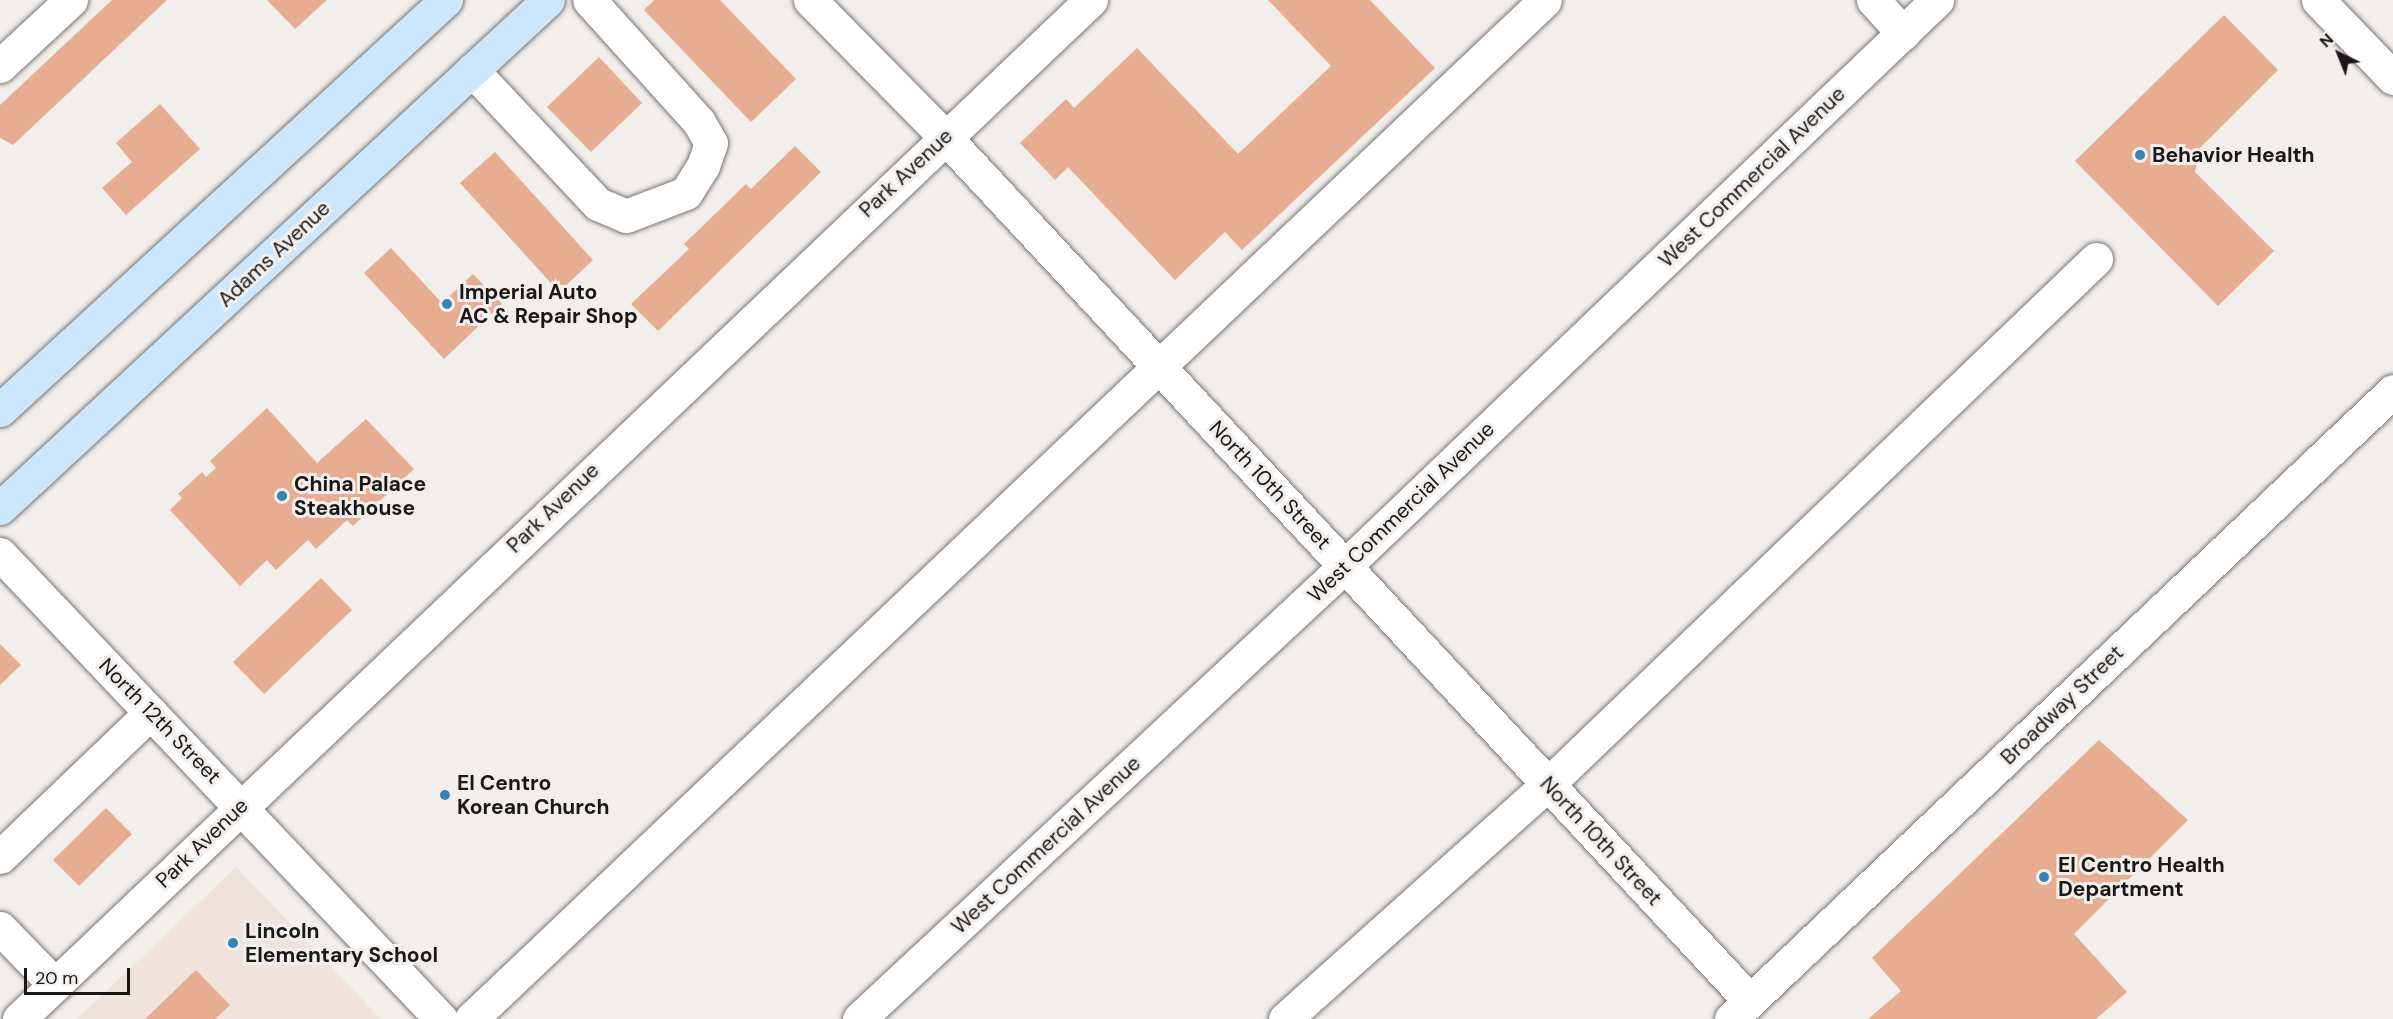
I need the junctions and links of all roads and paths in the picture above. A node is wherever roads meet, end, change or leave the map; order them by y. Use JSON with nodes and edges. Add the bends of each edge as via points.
{"nodes":[{"id":1,"x":71,"y":0,"type":"edge"},
{"id":2,"x":446,"y":0,"type":"edge"},
{"id":3,"x":548,"y":0,"type":"edge"},
{"id":4,"x":589,"y":0,"type":"edge"},
{"id":5,"x":810,"y":0,"type":"edge"},
{"id":6,"x":1091,"y":0,"type":"edge"},
{"id":7,"x":1545,"y":0,"type":"edge"},
{"id":8,"x":1872,"y":0,"type":"edge"},
{"id":9,"x":1937,"y":0,"type":"edge"},
{"id":10,"x":2336,"y":6,"type":"edge"},
{"id":11,"x":1903,"y":33,"type":"junction"},
{"id":12,"x":0,"y":66,"type":"edge"},
{"id":13,"x":472,"y":70,"type":"junction"},
{"id":14,"x":2393,"y":78,"type":"edge"},
{"id":15,"x":944,"y":136,"type":"junction"},
{"id":16,"x":2096,"y":259,"type":"dead end"},
{"id":17,"x":1161,"y":368,"type":"junction"},
{"id":18,"x":2393,"y":391,"type":"edge"},
{"id":19,"x":0,"y":410,"type":"edge"},
{"id":20,"x":0,"y":508,"type":"edge"},
{"id":21,"x":0,"y":554,"type":"edge"},
{"id":22,"x":1346,"y":565,"type":"junction"},
{"id":23,"x":151,"y":712,"type":"junction"},
{"id":24,"x":1548,"y":784,"type":"junction"},
{"id":25,"x":240,"y":806,"type":"junction"},
{"id":26,"x":0,"y":857,"type":"edge"},
{"id":27,"x":0,"y":928,"type":"edge"},
{"id":28,"x":55,"y":985,"type":"junction"},
{"id":29,"x":1741,"y":1010,"type":"edge"},
{"id":30,"x":19,"y":1019,"type":"edge"},
{"id":31,"x":441,"y":1019,"type":"edge"},
{"id":32,"x":471,"y":1019,"type":"edge"},
{"id":33,"x":859,"y":1019,"type":"edge"},
{"id":34,"x":1285,"y":1019,"type":"edge"}],
"edges":[{"from":1,"to":12,"type":"street"},
{"from":2,"to":19,"type":"main road"},
{"from":3,"to":13,"type":"main road","name":"Adams Avenue"},
{"from":4,"to":13,"type":"street","via":[[699,122],[711,143],[703,166],[686,193],[626,216],[598,204]]},
{"from":5,"to":15,"type":"street","name":"North 10th Street"},
{"from":6,"to":15,"type":"street","name":"Park Avenue"},
{"from":7,"to":17,"type":"street"},
{"from":8,"to":11,"type":"street"},
{"from":9,"to":11,"type":"street","name":"West Commercial Avenue"},
{"from":10,"to":14,"type":"street"},
{"from":11,"to":22,"type":"street","name":"West Commercial Avenue"},
{"from":13,"to":20,"type":"main road","name":"Adams Avenue"},
{"from":15,"to":17,"type":"street","name":"North 10th Street"},
{"from":15,"to":25,"type":"street","name":"Park Avenue"},
{"from":16,"to":24,"type":"street"},
{"from":17,"to":22,"type":"street","name":"North 10th Street"},
{"from":17,"to":32,"type":"street"},
{"from":18,"to":29,"type":"street","name":"Broadway Street"},
{"from":21,"to":23,"type":"street","name":"North 12th Street"},
{"from":22,"to":24,"type":"street","name":"North 10th Street"},
{"from":22,"to":33,"type":"street","name":"West Commercial Avenue"},
{"from":23,"to":25,"type":"street","name":"North 12th Street"},
{"from":23,"to":26,"type":"street"},
{"from":24,"to":29,"type":"street","name":"North 10th Street"},
{"from":24,"to":34,"type":"street"},
{"from":25,"to":28,"type":"street","name":"Park Avenue"},
{"from":25,"to":31,"type":"street","name":"North 12th Street"},
{"from":27,"to":28,"type":"street"},
{"from":28,"to":30,"type":"street","name":"Park Avenue"}]}
